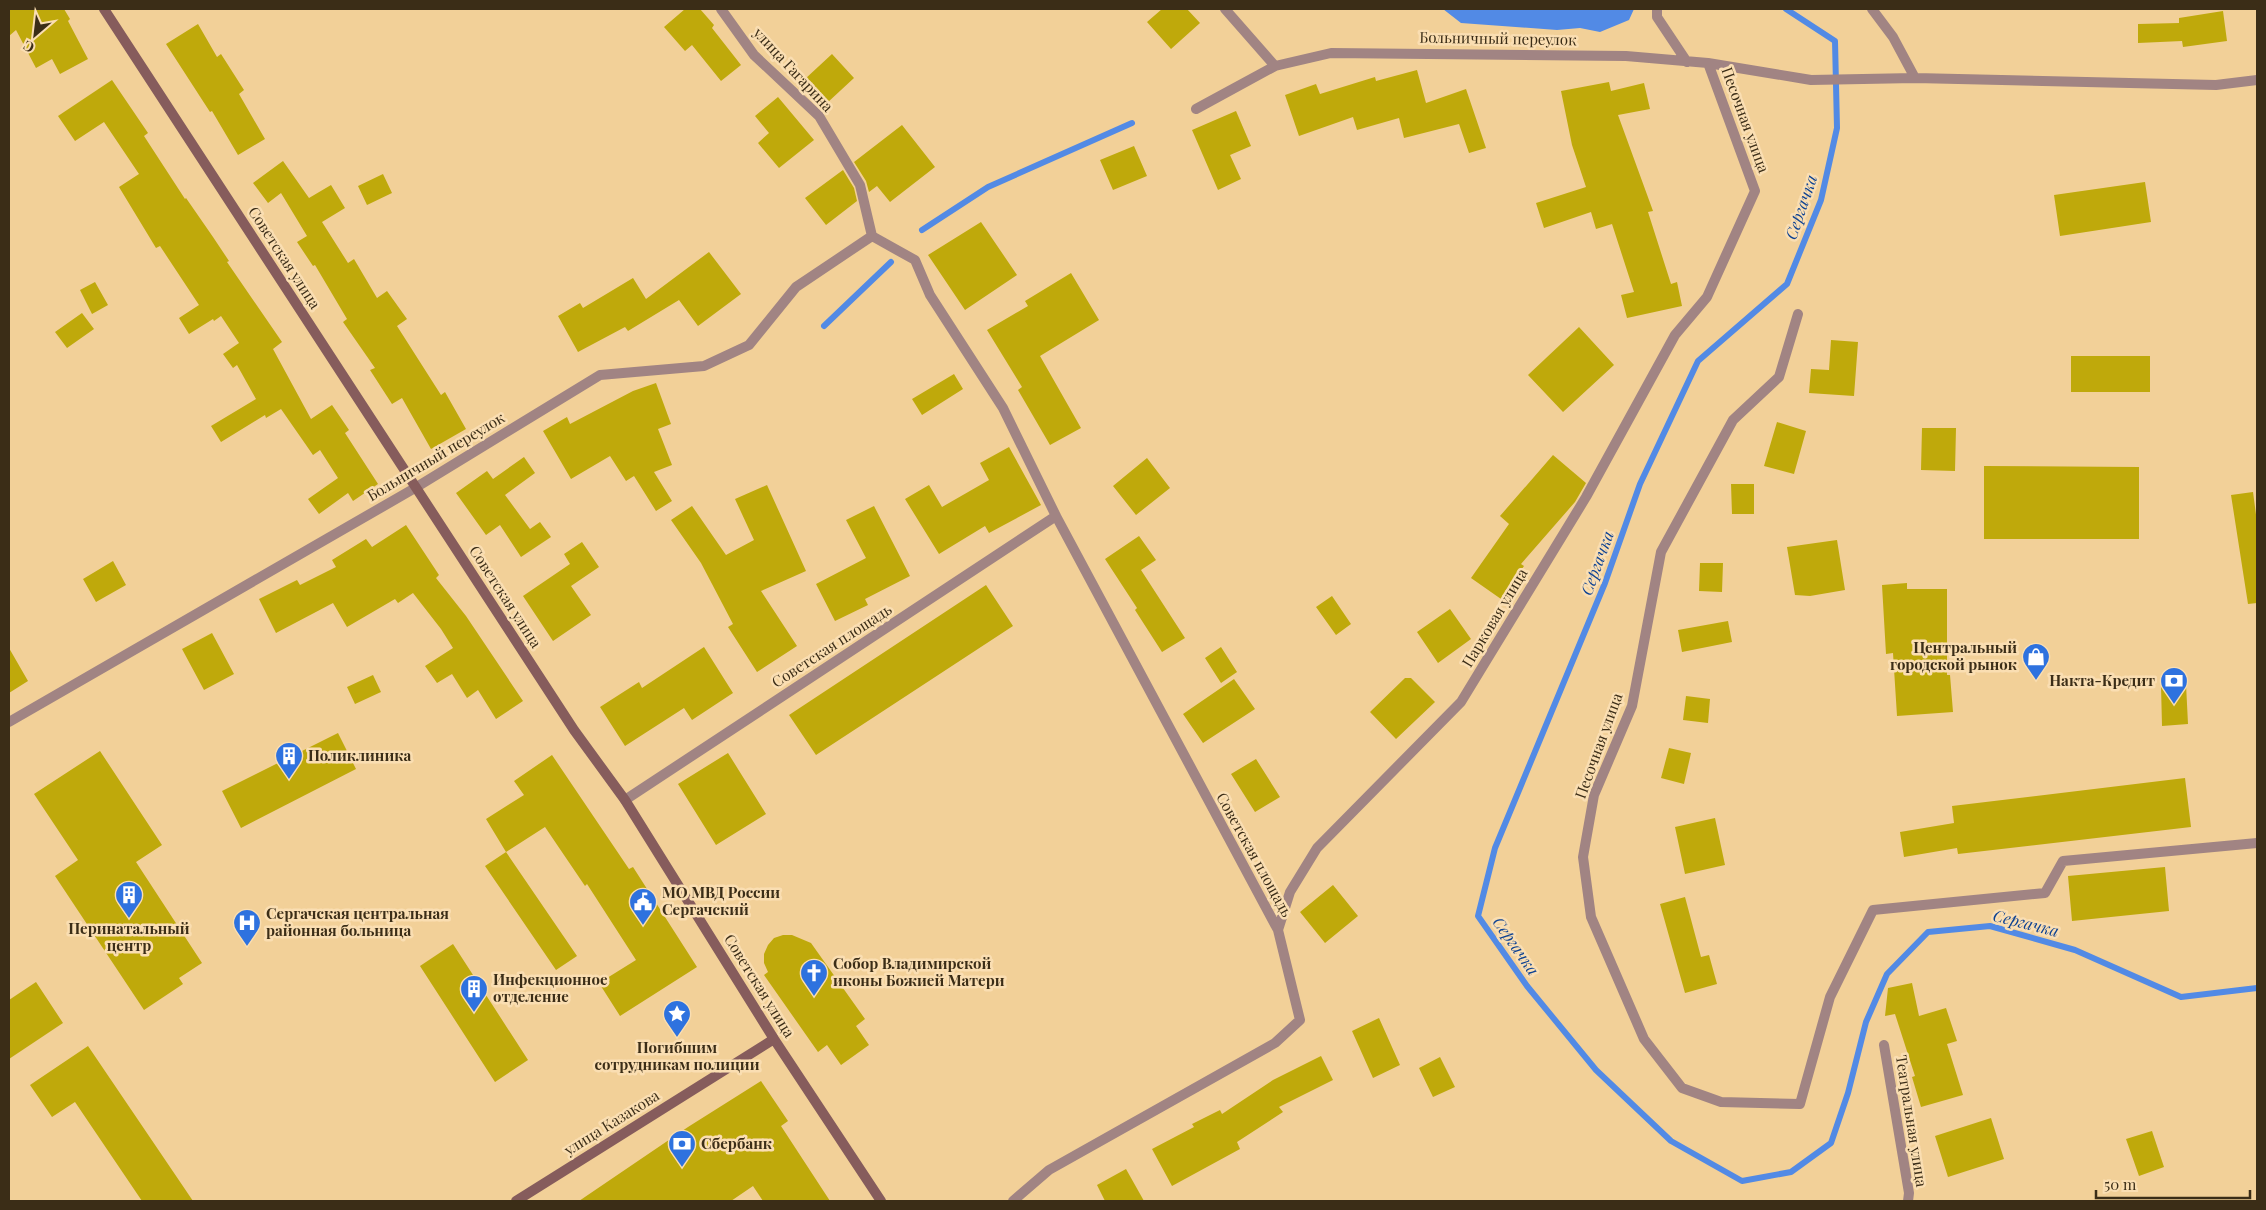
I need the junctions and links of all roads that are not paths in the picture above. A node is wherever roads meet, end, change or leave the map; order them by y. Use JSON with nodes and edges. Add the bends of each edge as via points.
{"nodes":[{"id":1,"x":104,"y":9,"type":"edge"},
{"id":2,"x":721,"y":9,"type":"edge"},
{"id":3,"x":1225,"y":9,"type":"edge"},
{"id":4,"x":1657,"y":9,"type":"edge"},
{"id":5,"x":1872,"y":9,"type":"edge"},
{"id":6,"x":1687,"y":62,"type":"junction"},
{"id":7,"x":1708,"y":63,"type":"junction"},
{"id":8,"x":1275,"y":66,"type":"junction"},
{"id":9,"x":1915,"y":78,"type":"junction"},
{"id":10,"x":2257,"y":80,"type":"edge"},
{"id":11,"x":1196,"y":109,"type":"dead end"},
{"id":12,"x":872,"y":236,"type":"junction"},
{"id":13,"x":1707,"y":297,"type":"joint"},
{"id":14,"x":1798,"y":314,"type":"dead end"},
{"id":15,"x":415,"y":488,"type":"junction"},
{"id":16,"x":1056,"y":516,"type":"junction"},
{"id":17,"x":9,"y":722,"type":"edge"},
{"id":18,"x":625,"y":800,"type":"junction"},
{"id":19,"x":2257,"y":842,"type":"edge"},
{"id":20,"x":1278,"y":930,"type":"junction"},
{"id":21,"x":774,"y":1038,"type":"junction"},
{"id":22,"x":1884,"y":1045,"type":"dead end"},
{"id":23,"x":516,"y":1201,"type":"edge"},
{"id":24,"x":881,"y":1201,"type":"edge"},
{"id":25,"x":1013,"y":1201,"type":"edge"},
{"id":26,"x":1908,"y":1201,"type":"edge"}],
"edges":[{"from":1,"to":15,"type":"main road","name":"Советская улица"},
{"from":2,"to":12,"type":"street","name":"улица Гагарина","via":[[754,55],[819,116],[860,185]]},
{"from":3,"to":8,"type":"street"},
{"from":4,"to":6,"type":"street","via":[[1658,18]]},
{"from":5,"to":9,"type":"street","via":[[1892,36]]},
{"from":6,"to":7,"type":"street","name":"Больничный переулок"},
{"from":6,"to":8,"type":"street","name":"Больничный переулок","via":[[1626,56],[1331,53]]},
{"from":7,"to":9,"type":"street","name":"Больничный переулок","via":[[1811,80]]},
{"from":7,"to":13,"type":"street","name":"Песочная улица","via":[[1755,191]]},
{"from":8,"to":11,"type":"street","name":"Больничный переулок"},
{"from":9,"to":10,"type":"street","name":"Больничный переулок","via":[[2216,85]]},
{"from":12,"to":15,"type":"street","name":"Больничный переулок","via":[[796,287],[749,345],[704,366],[600,375]]},
{"from":12,"to":16,"type":"street","name":"Советская площадь","via":[[915,260],[930,295],[1003,408]]},
{"from":13,"to":20,"type":"street","name":"Парковая улица","via":[[1675,335],[1586,497],[1461,702],[1317,848],[1290,892]]},
{"from":14,"to":19,"type":"street","name":"Песочная улица","via":[[1779,377],[1733,420],[1661,552],[1632,706],[1594,795],[1583,857],[1591,917],[1644,1039],[1682,1088],[1721,1102],[1800,1104],[1830,997],[1873,910],[2044,892],[2063,861]]},
{"from":15,"to":17,"type":"street","name":"Больничный переулок"},
{"from":15,"to":18,"type":"main road","name":"Советская улица","via":[[574,730]]},
{"from":16,"to":18,"type":"street","name":"Советская площадь"},
{"from":16,"to":20,"type":"street","name":"Советская площадь"},
{"from":18,"to":21,"type":"main road","name":"Советская улица"},
{"from":20,"to":25,"type":"street","name":"Советская площадь","via":[[1300,1020],[1275,1043],[1049,1170]]},
{"from":21,"to":23,"type":"main road","name":"улица Казакова"},
{"from":21,"to":24,"type":"main road","name":"Советская улица"},
{"from":22,"to":26,"type":"street","name":"Театральная улица"}]}
